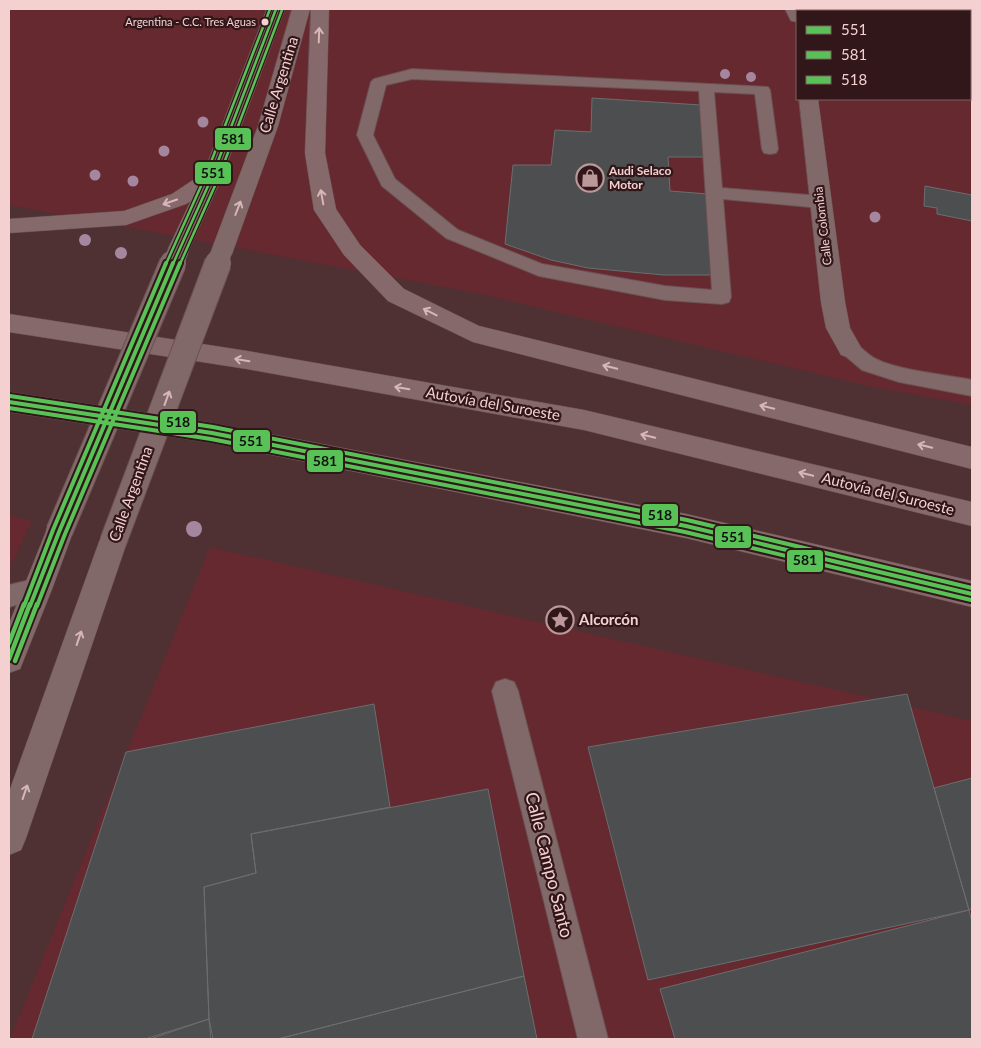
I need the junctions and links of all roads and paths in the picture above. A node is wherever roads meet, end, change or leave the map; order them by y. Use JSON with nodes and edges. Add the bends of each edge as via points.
{"nodes":[{"id":1,"x":276,"y":9,"type":"edge"},
{"id":2,"x":301,"y":9,"type":"edge"},
{"id":3,"x":320,"y":9,"type":"edge"},
{"id":4,"x":706,"y":87,"type":"junction"},
{"id":5,"x":808,"y":100,"type":"edge"},
{"id":6,"x":770,"y":149,"type":"dead end"},
{"id":7,"x":212,"y":177,"type":"junction"},
{"id":8,"x":715,"y":193,"type":"junction"},
{"id":9,"x":820,"y":202,"type":"junction"},
{"id":10,"x":9,"y":226,"type":"edge"},
{"id":11,"x":9,"y":324,"type":"edge"},
{"id":12,"x":850,"y":349,"type":"joint"},
{"id":13,"x":972,"y":388,"type":"edge"},
{"id":14,"x":9,"y":402,"type":"edge"},
{"id":15,"x":972,"y":458,"type":"edge"},
{"id":16,"x":972,"y":514,"type":"edge"},
{"id":17,"x":38,"y":588,"type":"junction"},
{"id":18,"x":972,"y":594,"type":"edge"},
{"id":19,"x":9,"y":596,"type":"edge"},
{"id":20,"x":9,"y":659,"type":"edge"},
{"id":21,"x":505,"y":691,"type":"dead end"},
{"id":22,"x":9,"y":838,"type":"edge"},
{"id":23,"x":593,"y":1039,"type":"edge"}],
"edges":[{"from":1,"to":7,"type":"street","name":"Calle Argentina"},
{"from":22,"to":2,"type":"street","name":"Calle Argentina","one_way":true,"bridge":true,"via":[[113,542],[268,126]]},
{"from":15,"to":3,"type":"highway","one_way":true,"via":[[473,334],[396,295],[352,250],[325,210],[315,153]]},
{"from":4,"to":6,"type":"lane","via":[[762,90]]},
{"from":4,"to":8,"type":"lane"},
{"from":4,"to":8,"type":"lane","via":[[412,74],[379,82],[364,135],[388,182],[452,234],[539,270],[665,293],[722,297]]},
{"from":5,"to":9,"type":"street","name":"Calle Colombia"},
{"from":7,"to":10,"type":"highway","one_way":true,"via":[[179,199],[126,218]]},
{"from":7,"to":17,"type":"street","name":"Calle Argentina","bridge":true},
{"from":8,"to":9,"type":"lane"},
{"from":9,"to":12,"type":"street","name":"Calle Colombia","via":[[838,328]]},
{"from":16,"to":11,"type":"highway","name":"Autovía del Suroeste","one_way":true,"via":[[584,420],[247,360]]},
{"from":12,"to":13,"type":"lane","via":[[869,365]]},
{"from":14,"to":18,"type":"highway","via":[[212,433],[686,526]]},
{"from":17,"to":19,"type":"lane"},
{"from":17,"to":20,"type":"street","name":"Calle Argentina"},
{"from":21,"to":23,"type":"lane","name":"Calle Campo Santo"}]}
